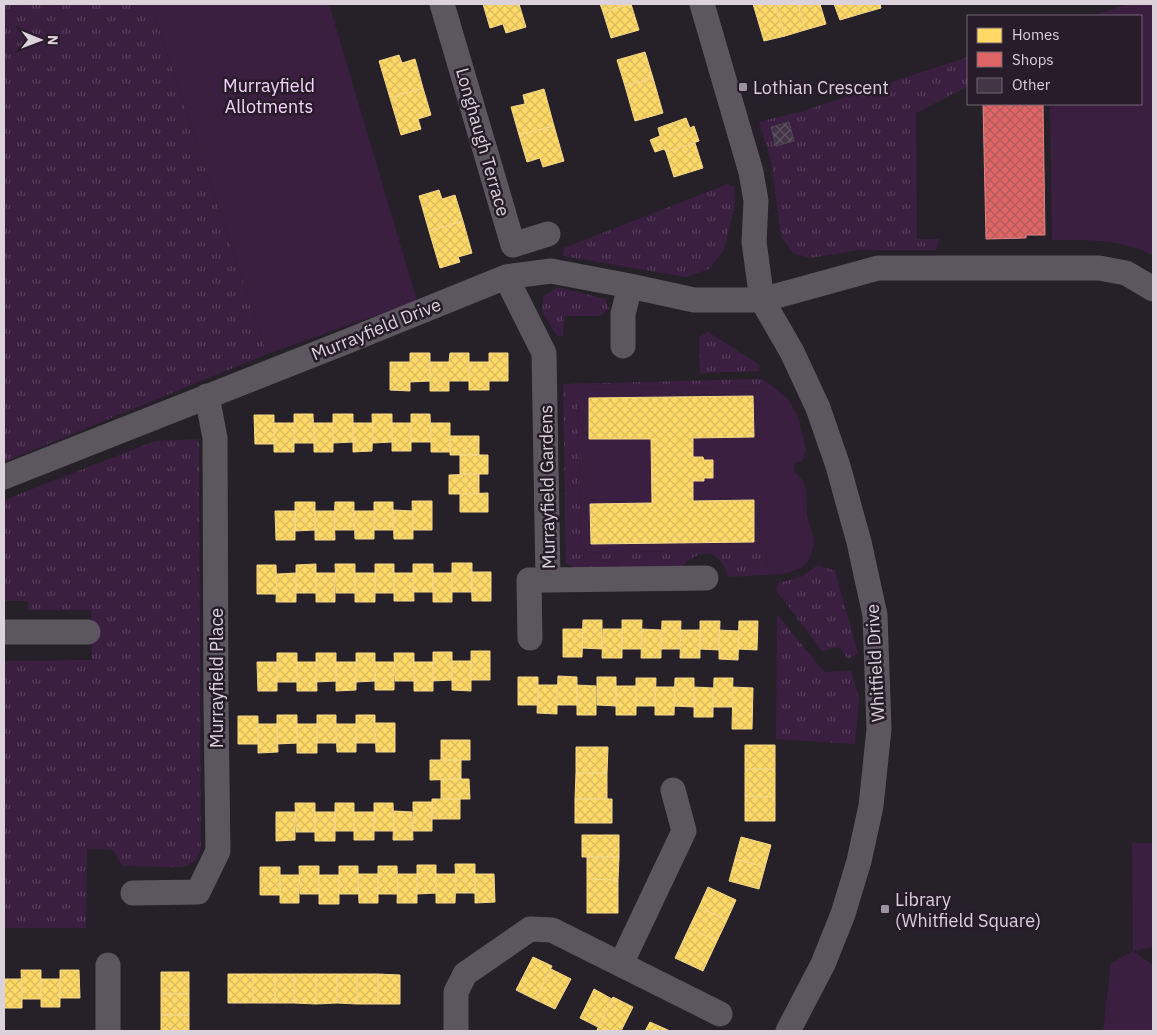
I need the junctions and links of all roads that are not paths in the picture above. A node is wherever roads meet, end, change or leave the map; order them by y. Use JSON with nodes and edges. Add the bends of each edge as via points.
{"nodes":[{"id":1,"x":442,"y":4,"type":"edge"},
{"id":2,"x":702,"y":4,"type":"edge"},
{"id":3,"x":548,"y":234,"type":"dead end"},
{"id":4,"x":506,"y":277,"type":"junction"},
{"id":5,"x":630,"y":286,"type":"junction"},
{"id":6,"x":1153,"y":289,"type":"edge"},
{"id":7,"x":762,"y":300,"type":"junction"},
{"id":8,"x":623,"y":346,"type":"dead end"},
{"id":9,"x":207,"y":396,"type":"junction"},
{"id":10,"x":4,"y":477,"type":"edge"},
{"id":11,"x":706,"y":578,"type":"dead end"},
{"id":12,"x":548,"y":580,"type":"junction"},
{"id":13,"x":4,"y":632,"type":"edge"},
{"id":14,"x":88,"y":632,"type":"dead end"},
{"id":15,"x":530,"y":638,"type":"dead end"},
{"id":16,"x":672,"y":790,"type":"dead end"},
{"id":17,"x":133,"y":893,"type":"dead end"},
{"id":18,"x":621,"y":964,"type":"junction"},
{"id":19,"x":108,"y":966,"type":"dead end"},
{"id":20,"x":720,"y":1014,"type":"dead end"},
{"id":21,"x":108,"y":1031,"type":"edge"},
{"id":22,"x":456,"y":1031,"type":"edge"},
{"id":23,"x":788,"y":1031,"type":"edge"}],
"edges":[{"from":1,"to":3,"type":"street","name":"Longhaugh Terrace","via":[[513,245]]},
{"from":2,"to":7,"type":"street","via":[[752,172],[756,201],[754,242]]},
{"from":4,"to":5,"type":"street","name":"Murrayfield Drive","via":[[551,271]]},
{"from":4,"to":9,"type":"street","name":"Murrayfield Drive"},
{"from":4,"to":12,"type":"street","name":"Murrayfield Gardens","via":[[544,353]]},
{"from":5,"to":7,"type":"street","name":"Murrayfield Drive","via":[[694,300]]},
{"from":5,"to":8,"type":"street","via":[[623,314]]},
{"from":6,"to":7,"type":"street","via":[[1126,273],[1100,268],[878,268]]},
{"from":7,"to":23,"type":"street","name":"Whitfield Drive","via":[[792,352],[818,408],[838,466],[875,615],[878,664],[878,739],[871,806],[859,861],[823,964]]},
{"from":9,"to":10,"type":"street","name":"Murrayfield Drive"},
{"from":9,"to":17,"type":"street","name":"Murrayfield Place","via":[[215,438],[218,852],[198,892]]},
{"from":11,"to":12,"type":"street","name":"Murrayfield Gardens"},
{"from":12,"to":15,"type":"street","via":[[529,580]]},
{"from":13,"to":14,"type":"street"},
{"from":16,"to":18,"type":"street","via":[[684,830]]},
{"from":18,"to":20,"type":"street"},
{"from":18,"to":22,"type":"street","via":[[552,930],[530,929],[465,974],[456,992]]},
{"from":19,"to":21,"type":"street"}]}
